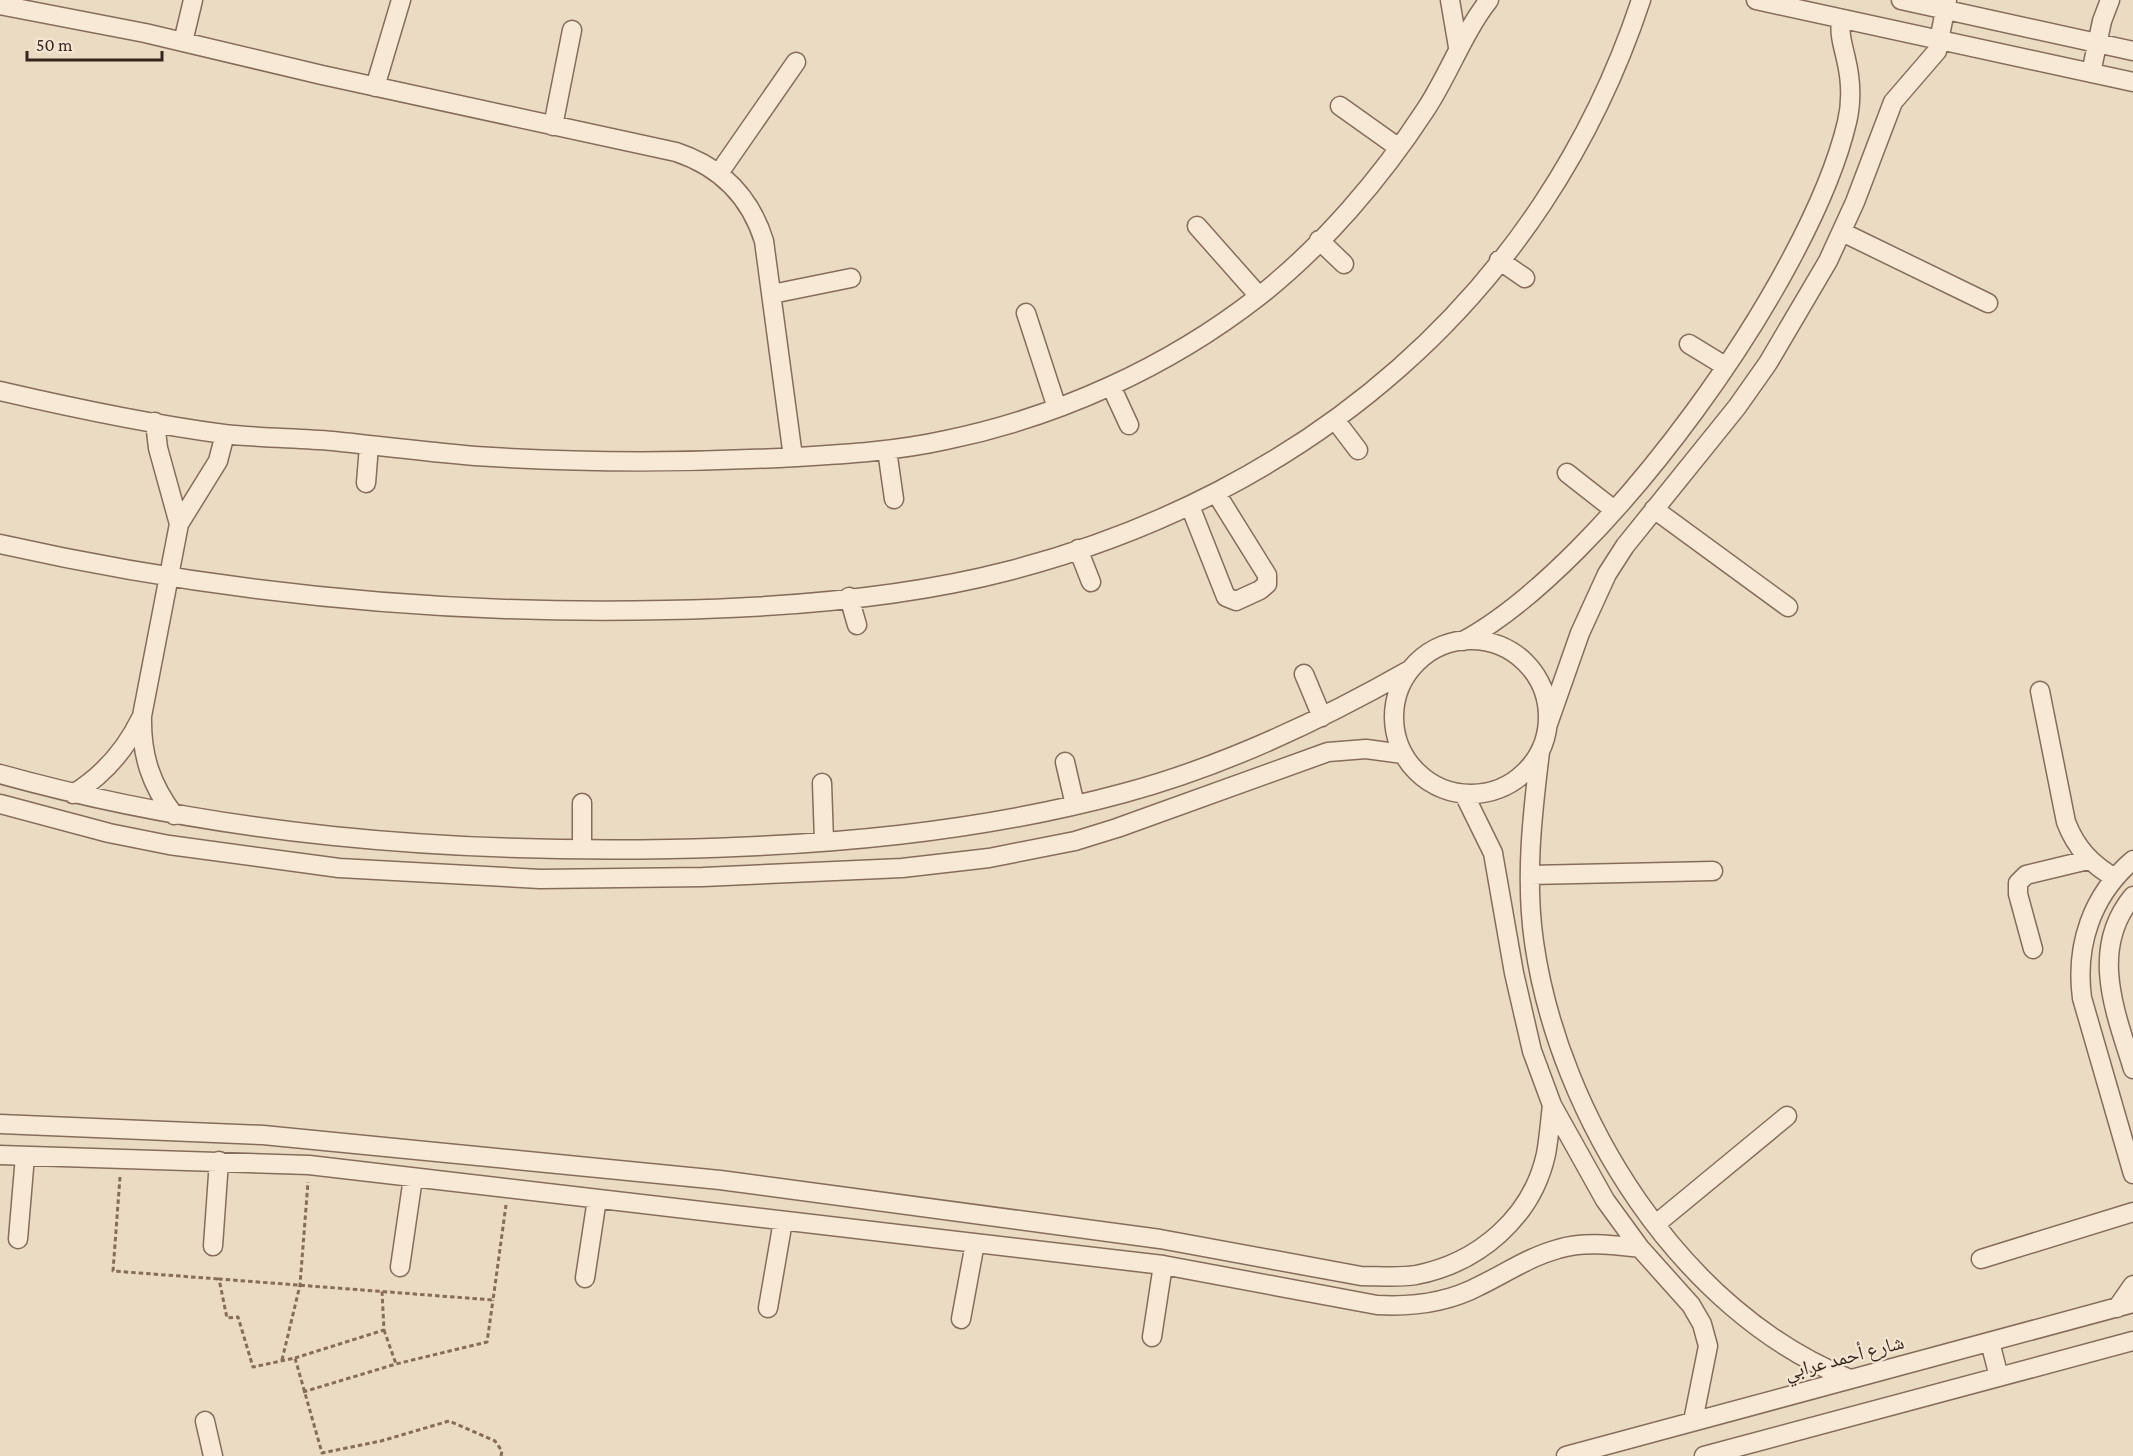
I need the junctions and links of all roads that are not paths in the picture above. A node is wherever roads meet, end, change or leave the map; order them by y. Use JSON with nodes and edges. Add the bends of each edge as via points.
{"nodes":[{"id":1,"x":193,"y":0,"type":"edge"},
{"id":2,"x":401,"y":0,"type":"edge"},
{"id":3,"x":1450,"y":0,"type":"edge"},
{"id":4,"x":1489,"y":0,"type":"edge"},
{"id":5,"x":1641,"y":0,"type":"edge"},
{"id":6,"x":1756,"y":0,"type":"edge"},
{"id":7,"x":1901,"y":0,"type":"edge"},
{"id":8,"x":2110,"y":0,"type":"edge"},
{"id":9,"x":0,"y":5,"type":"edge"},
{"id":10,"x":1946,"y":5,"type":"edge"},
{"id":11,"x":1841,"y":20,"type":"junction"},
{"id":12,"x":572,"y":30,"type":"dead end"},
{"id":13,"x":1938,"y":38,"type":"junction"},
{"id":14,"x":183,"y":42,"type":"junction"},
{"id":15,"x":2096,"y":43,"type":"junction"},
{"id":16,"x":1458,"y":47,"type":"junction"},
{"id":17,"x":2133,"y":51,"type":"edge"},
{"id":18,"x":796,"y":62,"type":"dead end"},
{"id":19,"x":2091,"y":73,"type":"junction"},
{"id":20,"x":2133,"y":82,"type":"edge"},
{"id":21,"x":375,"y":87,"type":"junction"},
{"id":22,"x":1340,"y":106,"type":"dead end"},
{"id":23,"x":553,"y":126,"type":"junction"},
{"id":24,"x":1399,"y":148,"type":"junction"},
{"id":25,"x":719,"y":172,"type":"junction"},
{"id":26,"x":1197,"y":226,"type":"dead end"},
{"id":27,"x":1842,"y":232,"type":"junction"},
{"id":28,"x":1319,"y":240,"type":"junction"},
{"id":29,"x":1499,"y":260,"type":"junction"},
{"id":30,"x":1344,"y":264,"type":"dead end"},
{"id":31,"x":851,"y":278,"type":"dead end"},
{"id":32,"x":1525,"y":278,"type":"dead end"},
{"id":33,"x":772,"y":294,"type":"junction"},
{"id":34,"x":1259,"y":296,"type":"junction"},
{"id":35,"x":1988,"y":303,"type":"dead end"},
{"id":36,"x":1026,"y":313,"type":"dead end"},
{"id":37,"x":1689,"y":344,"type":"dead end"},
{"id":38,"x":1725,"y":366,"type":"junction"},
{"id":39,"x":1111,"y":386,"type":"junction"},
{"id":40,"x":0,"y":391,"type":"edge"},
{"id":41,"x":1057,"y":408,"type":"junction"},
{"id":42,"x":1336,"y":420,"type":"junction"},
{"id":43,"x":155,"y":422,"type":"junction"},
{"id":44,"x":1129,"y":425,"type":"dead end"},
{"id":45,"x":225,"y":434,"type":"junction"},
{"id":46,"x":369,"y":446,"type":"junction"},
{"id":47,"x":887,"y":450,"type":"junction"},
{"id":48,"x":1358,"y":450,"type":"dead end"},
{"id":49,"x":793,"y":457,"type":"junction"},
{"id":50,"x":1567,"y":472,"type":"dead end"},
{"id":51,"x":366,"y":483,"type":"dead end"},
{"id":52,"x":1216,"y":493,"type":"junction"},
{"id":53,"x":894,"y":499,"type":"dead end"},
{"id":54,"x":1190,"y":506,"type":"junction"},
{"id":55,"x":1613,"y":509,"type":"junction"},
{"id":56,"x":1654,"y":509,"type":"junction"},
{"id":57,"x":180,"y":524,"type":"junction"},
{"id":58,"x":0,"y":544,"type":"edge"},
{"id":59,"x":1078,"y":549,"type":"junction"},
{"id":60,"x":171,"y":575,"type":"junction"},
{"id":61,"x":1090,"y":582,"type":"dead end"},
{"id":62,"x":849,"y":597,"type":"junction"},
{"id":63,"x":1788,"y":607,"type":"dead end"},
{"id":64,"x":857,"y":625,"type":"dead end"},
{"id":65,"x":1462,"y":641,"type":"junction"},
{"id":66,"x":1411,"y":669,"type":"junction"},
{"id":67,"x":1304,"y":674,"type":"dead end"},
{"id":68,"x":2040,"y":691,"type":"dead end"},
{"id":69,"x":142,"y":716,"type":"junction"},
{"id":70,"x":1322,"y":717,"type":"junction"},
{"id":71,"x":1548,"y":723,"type":"junction"},
{"id":72,"x":1540,"y":752,"type":"junction"},
{"id":73,"x":1403,"y":754,"type":"junction"},
{"id":74,"x":1065,"y":762,"type":"dead end"},
{"id":75,"x":0,"y":774,"type":"edge"},
{"id":76,"x":822,"y":783,"type":"dead end"},
{"id":77,"x":73,"y":794,"type":"junction"},
{"id":78,"x":1464,"y":794,"type":"junction"},
{"id":79,"x":582,"y":803,"type":"dead end"},
{"id":80,"x":0,"y":804,"type":"edge"},
{"id":81,"x":1075,"y":805,"type":"junction"},
{"id":82,"x":174,"y":815,"type":"junction"},
{"id":83,"x":824,"y":841,"type":"junction"},
{"id":84,"x":582,"y":849,"type":"junction"},
{"id":85,"x":2088,"y":860,"type":"junction"},
{"id":86,"x":2133,"y":860,"type":"edge"},
{"id":87,"x":1713,"y":871,"type":"dead end"},
{"id":88,"x":1530,"y":875,"type":"junction"},
{"id":89,"x":2115,"y":878,"type":"junction"},
{"id":90,"x":2133,"y":896,"type":"edge"},
{"id":91,"x":2034,"y":949,"type":"dead end"},
{"id":92,"x":2133,"y":1069,"type":"edge"},
{"id":93,"x":1552,"y":1105,"type":"junction"},
{"id":94,"x":1787,"y":1116,"type":"dead end"},
{"id":95,"x":0,"y":1124,"type":"edge"},
{"id":96,"x":0,"y":1155,"type":"edge"},
{"id":97,"x":25,"y":1156,"type":"junction"},
{"id":98,"x":523,"y":1160,"type":"junction"},
{"id":99,"x":219,"y":1161,"type":"junction"},
{"id":100,"x":2133,"y":1173,"type":"edge"},
{"id":101,"x":413,"y":1178,"type":"junction"},
{"id":102,"x":513,"y":1190,"type":"junction"},
{"id":103,"x":597,"y":1199,"type":"junction"},
{"id":104,"x":2133,"y":1212,"type":"edge"},
{"id":105,"x":783,"y":1221,"type":"junction"},
{"id":106,"x":1656,"y":1224,"type":"junction"},
{"id":107,"x":18,"y":1239,"type":"dead end"},
{"id":108,"x":975,"y":1243,"type":"junction"},
{"id":109,"x":213,"y":1246,"type":"dead end"},
{"id":110,"x":1640,"y":1248,"type":"junction"},
{"id":111,"x":1981,"y":1259,"type":"dead end"},
{"id":112,"x":1163,"y":1265,"type":"junction"},
{"id":113,"x":400,"y":1267,"type":"dead end"},
{"id":114,"x":585,"y":1278,"type":"dead end"},
{"id":115,"x":2133,"y":1285,"type":"edge"},
{"id":116,"x":2125,"y":1306,"type":"edge"},
{"id":117,"x":768,"y":1308,"type":"dead end"},
{"id":118,"x":962,"y":1319,"type":"dead end"},
{"id":119,"x":1152,"y":1337,"type":"dead end"},
{"id":120,"x":2133,"y":1341,"type":"edge"},
{"id":121,"x":1990,"y":1342,"type":"junction"},
{"id":122,"x":1999,"y":1377,"type":"junction"},
{"id":123,"x":1850,"y":1379,"type":"junction"},
{"id":124,"x":205,"y":1421,"type":"dead end"},
{"id":125,"x":1694,"y":1421,"type":"junction"},
{"id":126,"x":213,"y":1456,"type":"edge"},
{"id":127,"x":1566,"y":1456,"type":"edge"},
{"id":128,"x":1704,"y":1456,"type":"edge"}],
"edges":[{"from":1,"to":14,"type":"street"},
{"from":2,"to":21,"type":"street"},
{"from":3,"to":16,"type":"street"},
{"from":4,"to":16,"type":"street"},
{"from":5,"to":29,"type":"street","via":[[1629,36],[1575,154]]},
{"from":6,"to":11,"type":"street"},
{"from":7,"to":10,"type":"street"},
{"from":8,"to":15,"type":"street"},
{"from":9,"to":14,"type":"street"},
{"from":10,"to":13,"type":"street"},
{"from":10,"to":15,"type":"street"},
{"from":11,"to":13,"type":"street"},
{"from":11,"to":38,"type":"street","via":[[1839,31],[1851,100],[1842,141],[1793,255]]},
{"from":12,"to":23,"type":"street"},
{"from":13,"to":19,"type":"street"},
{"from":13,"to":27,"type":"street","via":[[1937,51],[1930,61],[1906,83],[1893,102]]},
{"from":14,"to":21,"type":"street"},
{"from":15,"to":17,"type":"street"},
{"from":15,"to":19,"type":"street"},
{"from":16,"to":24,"type":"street","via":[[1428,106]]},
{"from":18,"to":25,"type":"street"},
{"from":19,"to":20,"type":"street"},
{"from":21,"to":23,"type":"street"},
{"from":22,"to":24,"type":"street"},
{"from":23,"to":25,"type":"street","via":[[676,152]]},
{"from":24,"to":28,"type":"street"},
{"from":25,"to":33,"type":"street","via":[[741,194],[759,224]]},
{"from":26,"to":34,"type":"street"},
{"from":27,"to":35,"type":"street"},
{"from":27,"to":56,"type":"street","via":[[1768,363],[1704,450]]},
{"from":28,"to":30,"type":"street"},
{"from":28,"to":34,"type":"street"},
{"from":29,"to":32,"type":"street"},
{"from":29,"to":42,"type":"street","via":[[1434,337]]},
{"from":31,"to":33,"type":"street"},
{"from":33,"to":49,"type":"street"},
{"from":34,"to":39,"type":"street","via":[[1205,333]]},
{"from":36,"to":41,"type":"street"},
{"from":37,"to":38,"type":"street"},
{"from":38,"to":55,"type":"street","via":[[1659,456]]},
{"from":39,"to":41,"type":"street"},
{"from":39,"to":44,"type":"street"},
{"from":40,"to":43,"type":"street"},
{"from":41,"to":47,"type":"street","via":[[945,441]]},
{"from":42,"to":48,"type":"street"},
{"from":42,"to":52,"type":"street","via":[[1273,462]]},
{"from":43,"to":45,"type":"street"},
{"from":43,"to":57,"type":"street","via":[[158,448]]},
{"from":45,"to":46,"type":"street"},
{"from":45,"to":57,"type":"street","via":[[218,461]]},
{"from":46,"to":49,"type":"street","via":[[549,460]]},
{"from":46,"to":51,"type":"street"},
{"from":47,"to":49,"type":"street"},
{"from":47,"to":53,"type":"street"},
{"from":50,"to":55,"type":"street"},
{"from":52,"to":54,"type":"street"},
{"from":52,"to":54,"type":"street","via":[[1267,575],[1260,590],[1236,601],[1226,597]]},
{"from":54,"to":59,"type":"street"},
{"from":55,"to":65,"type":"street","via":[[1530,595]]},
{"from":56,"to":63,"type":"street"},
{"from":56,"to":71,"type":"street","via":[[1625,546],[1593,603]]},
{"from":57,"to":60,"type":"street"},
{"from":58,"to":60,"type":"street"},
{"from":59,"to":61,"type":"street"},
{"from":59,"to":62,"type":"street","via":[[1006,571]]},
{"from":60,"to":62,"type":"street","via":[[309,595],[570,612],[772,606]]},
{"from":60,"to":69,"type":"street"},
{"from":62,"to":64,"type":"street"},
{"from":65,"to":66,"type":"street","via":[[1434,650]]},
{"from":65,"to":71,"type":"street","via":[[1492,643],[1520,657],[1539,680],[1548,708]]},
{"from":66,"to":70,"type":"street"},
{"from":66,"to":73,"type":"street","via":[[1394,711]]},
{"from":67,"to":70,"type":"street"},
{"from":68,"to":85,"type":"street","via":[[2066,822]]},
{"from":69,"to":77,"type":"street","via":[[114,761]]},
{"from":69,"to":82,"type":"street","via":[[142,743],[148,769]]},
{"from":70,"to":81,"type":"street","via":[[1209,766],[1124,794]]},
{"from":71,"to":72,"type":"street"},
{"from":72,"to":78,"type":"street","via":[[1508,784]]},
{"from":72,"to":88,"type":"street"},
{"from":73,"to":78,"type":"street","via":[[1435,786]]},
{"from":73,"to":80,"type":"street","via":[[1366,749],[1328,752],[1117,828],[1075,841],[989,858],[902,868],[703,878],[540,879],[339,868],[169,845]]},
{"from":74,"to":81,"type":"street"},
{"from":75,"to":77,"type":"street"},
{"from":76,"to":83,"type":"street"},
{"from":77,"to":82,"type":"street"},
{"from":78,"to":93,"type":"street","via":[[1493,853],[1532,1051]]},
{"from":79,"to":84,"type":"street"},
{"from":81,"to":83,"type":"street","via":[[941,830]]},
{"from":82,"to":84,"type":"street","via":[[376,841]]},
{"from":83,"to":84,"type":"street"},
{"from":85,"to":89,"type":"street"},
{"from":85,"to":91,"type":"street","via":[[2026,875],[2019,883],[2018,894]]},
{"from":86,"to":89,"type":"street"},
{"from":87,"to":88,"type":"street"},
{"from":88,"to":106,"type":"street","via":[[1534,942],[1557,1045],[1591,1123]]},
{"from":89,"to":100,"type":"street","via":[[2088,926],[2081,952],[2080,980]]},
{"from":90,"to":92,"type":"street","via":[[2115,925],[2107,970]]},
{"from":93,"to":98,"type":"street","via":[[1546,1155],[1521,1210],[1485,1247],[1447,1266],[1413,1275],[1361,1276],[1160,1239],[720,1180]]},
{"from":93,"to":110,"type":"street","via":[[1599,1191]]},
{"from":94,"to":106,"type":"street"},
{"from":95,"to":98,"type":"street","via":[[263,1135]]},
{"from":96,"to":97,"type":"street"},
{"from":97,"to":99,"type":"street"},
{"from":97,"to":107,"type":"street"},
{"from":98,"to":102,"type":"street"},
{"from":99,"to":101,"type":"street","via":[[309,1165]]},
{"from":99,"to":109,"type":"street"},
{"from":101,"to":102,"type":"street"},
{"from":101,"to":113,"type":"street"},
{"from":102,"to":103,"type":"street"},
{"from":103,"to":105,"type":"street"},
{"from":103,"to":114,"type":"street"},
{"from":104,"to":111,"type":"street"},
{"from":105,"to":108,"type":"street"},
{"from":105,"to":117,"type":"street"},
{"from":106,"to":123,"type":"street","via":[[1694,1268],[1764,1333],[1805,1359]]},
{"from":108,"to":112,"type":"street"},
{"from":108,"to":118,"type":"street"},
{"from":110,"to":112,"type":"street","via":[[1588,1244],[1560,1248],[1532,1257],[1456,1296],[1404,1306],[1377,1305]]},
{"from":110,"to":125,"type":"street","via":[[1697,1314],[1706,1335],[1708,1346]]},
{"from":112,"to":119,"type":"street"},
{"from":115,"to":116,"type":"street"},
{"from":116,"to":121,"type":"street","name":"شارع أحمد عرابي"},
{"from":120,"to":122,"type":"street"},
{"from":121,"to":122,"type":"street"},
{"from":121,"to":123,"type":"street","name":"شارع أحمد عرابي"},
{"from":122,"to":128,"type":"street"},
{"from":123,"to":125,"type":"street","name":"شارع أحمد عرابي"},
{"from":124,"to":126,"type":"street"},
{"from":125,"to":127,"type":"street","name":"شارع أحمد عرابي"}]}
